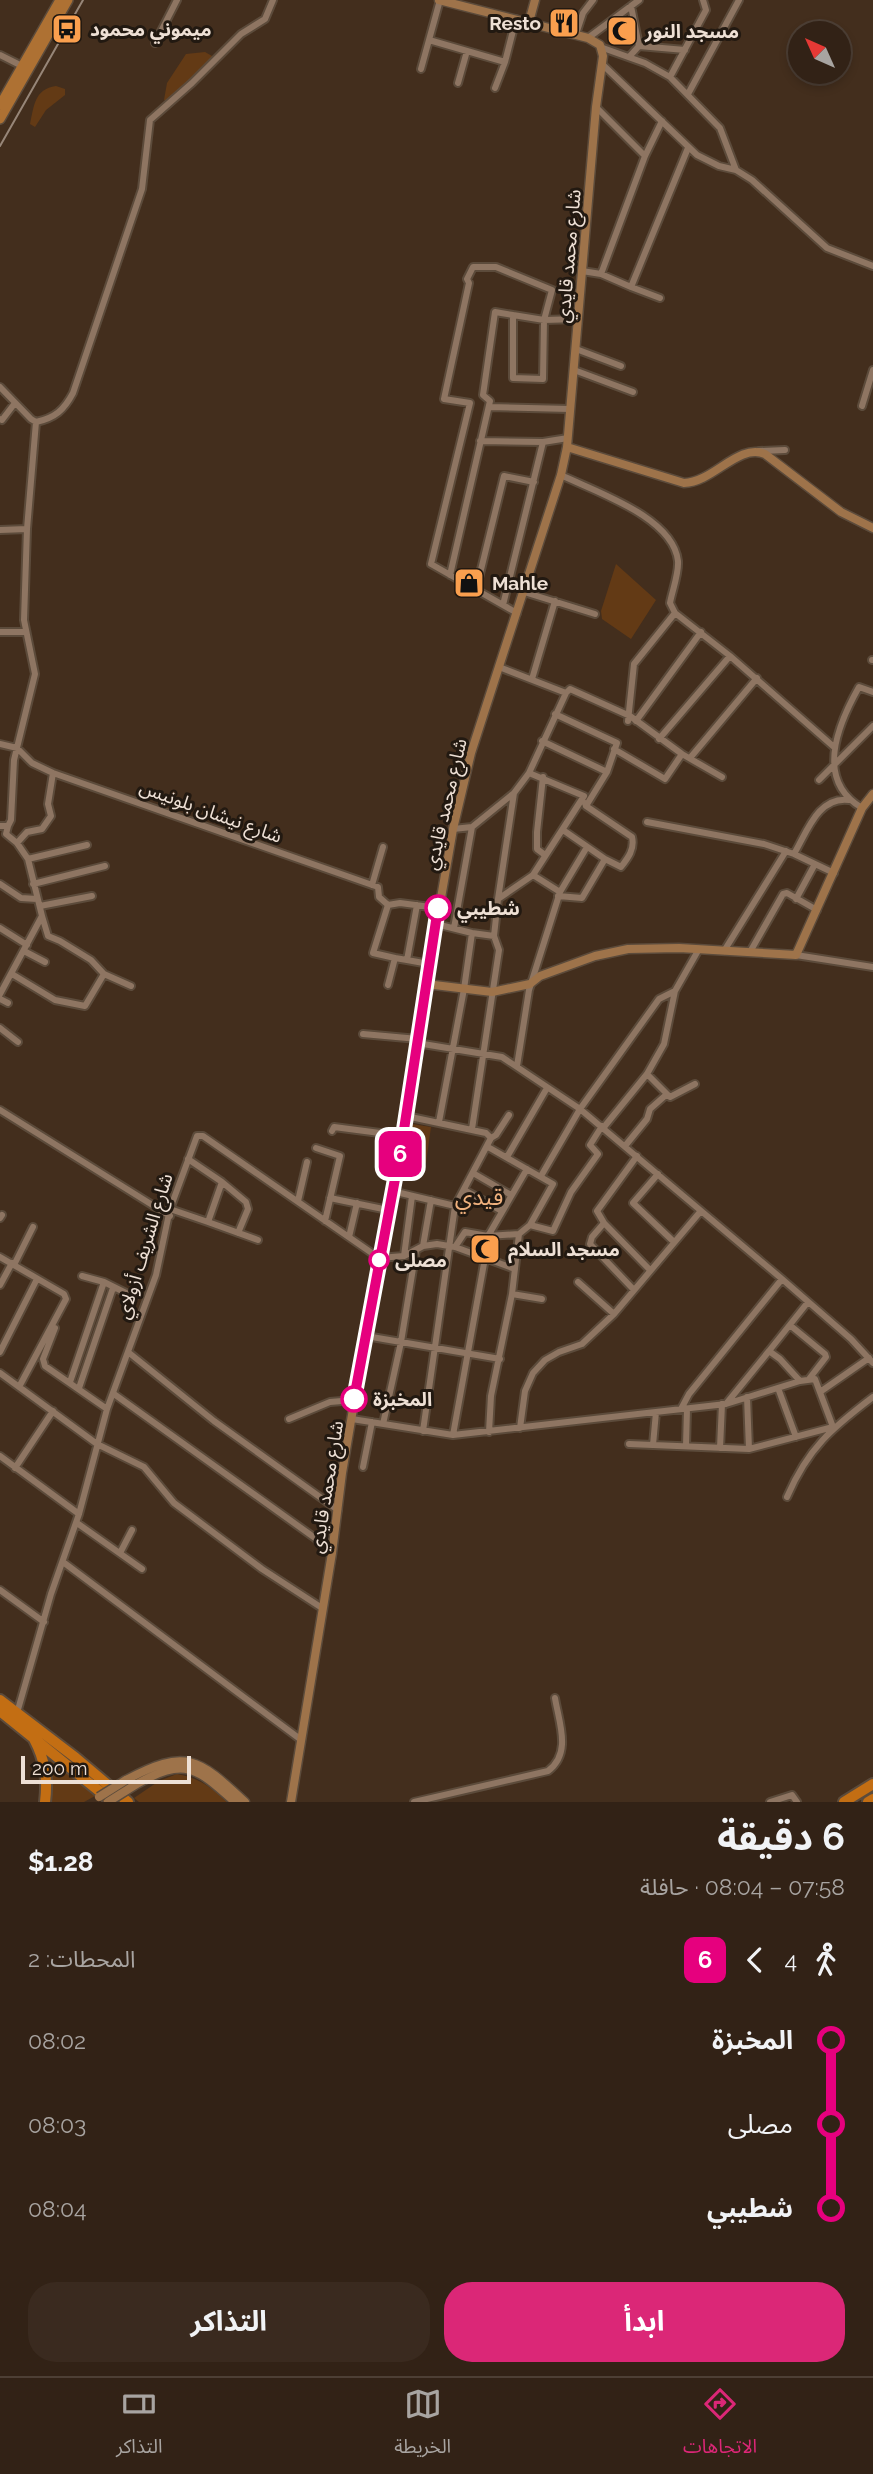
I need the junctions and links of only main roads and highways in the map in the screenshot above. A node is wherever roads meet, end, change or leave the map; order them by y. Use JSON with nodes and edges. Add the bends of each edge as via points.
{"nodes":[{"id":1,"x":60,"y":0,"type":"edge"},
{"id":2,"x":68,"y":0,"type":"edge"},
{"id":3,"x":440,"y":0,"type":"edge"},
{"id":4,"x":534,"y":0,"type":"edge"},
{"id":5,"x":529,"y":22,"type":"junction"},
{"id":6,"x":1,"y":100,"type":"edge"},
{"id":7,"x":0,"y":119,"type":"edge"},
{"id":8,"x":567,"y":442,"type":"junction"},
{"id":9,"x":873,"y":528,"type":"edge"},
{"id":10,"x":873,"y":794,"type":"edge"},
{"id":11,"x":426,"y":984,"type":"junction"},
{"id":12,"x":0,"y":1700,"type":"edge"},
{"id":13,"x":0,"y":1711,"type":"edge"},
{"id":14,"x":31,"y":1733,"type":"junction"},
{"id":15,"x":294,"y":1784,"type":"junction"},
{"id":16,"x":873,"y":1784,"type":"edge"},
{"id":17,"x":873,"y":1799,"type":"edge"},
{"id":18,"x":104,"y":1800,"type":"edge"},
{"id":19,"x":45,"y":1802,"type":"edge"},
{"id":20,"x":128,"y":1802,"type":"edge"},
{"id":21,"x":235,"y":1802,"type":"edge"},
{"id":22,"x":245,"y":1802,"type":"edge"},
{"id":23,"x":284,"y":1802,"type":"edge"},
{"id":24,"x":291,"y":1802,"type":"edge"},
{"id":25,"x":844,"y":1802,"type":"edge"},
{"id":26,"x":868,"y":1802,"type":"edge"}],
"edges":[{"from":1,"to":6,"type":"main road"},
{"from":2,"to":7,"type":"main road"},
{"from":3,"to":5,"type":"main road"},
{"from":4,"to":5,"type":"main road"},
{"from":5,"to":8,"type":"main road","name":"شارع محمد قايدي","via":[[588,38],[603,48]]},
{"from":8,"to":9,"type":"main road","via":[[684,483],[702,479],[745,453],[757,451],[841,512]]},
{"from":8,"to":11,"type":"main road","name":"شارع محمد قايدي","via":[[561,475],[467,766]]},
{"from":10,"to":11,"type":"main road","via":[[862,808],[796,955],[628,949],[558,969],[530,984],[492,992]]},
{"from":11,"to":15,"type":"main road","name":"شارع محمد قايدي"},
{"from":12,"to":20,"type":"highway"},
{"from":13,"to":14,"type":"highway"},
{"from":14,"to":18,"type":"highway"},
{"from":14,"to":19,"type":"highway","via":[[44,1760]]},
{"from":15,"to":23,"type":"main road"},
{"from":15,"to":24,"type":"main road","name":"شارع محمد قايدي"},
{"from":16,"to":25,"type":"highway"},
{"from":17,"to":26,"type":"highway"},
{"from":18,"to":21,"type":"main road","bridge":true,"via":[[167,1769],[182,1767],[209,1778]]},
{"from":18,"to":22,"type":"main road","bridge":true,"via":[[126,1780],[175,1760],[209,1770]]}]}
